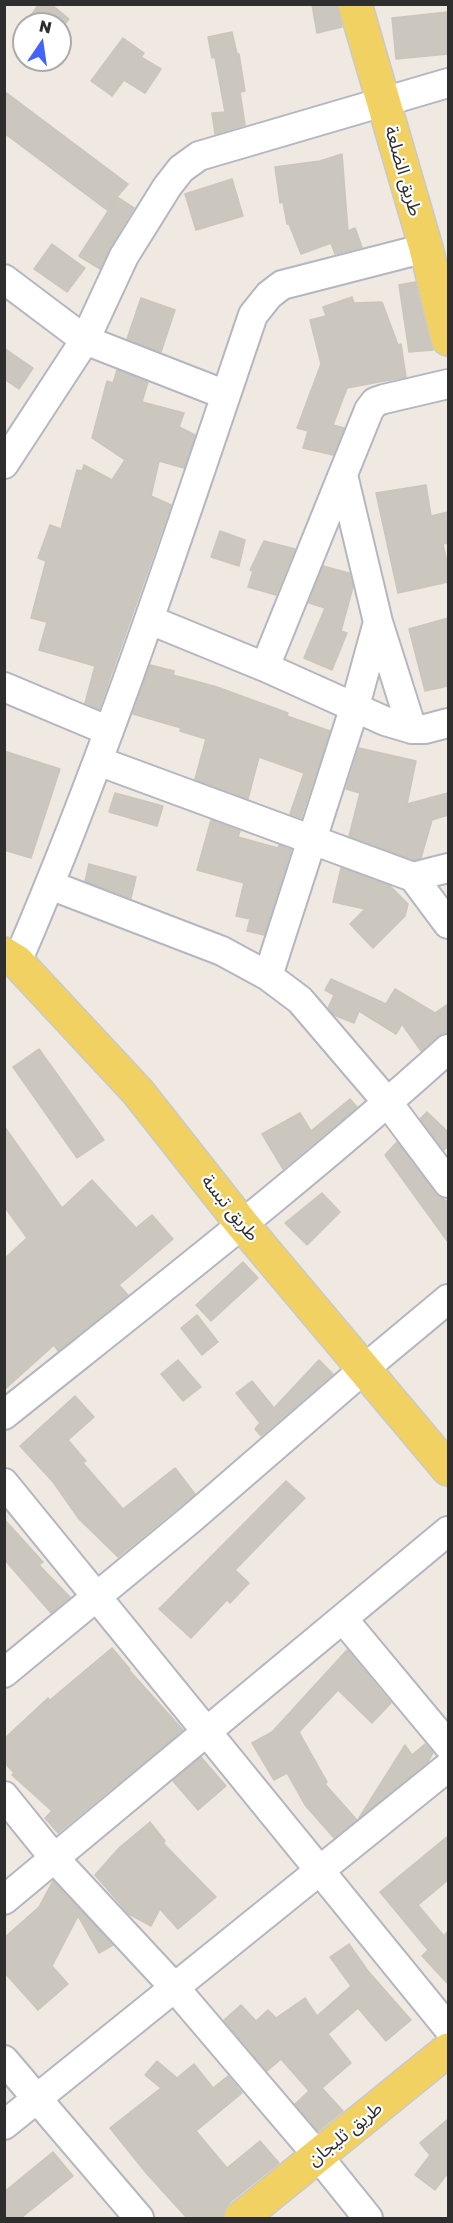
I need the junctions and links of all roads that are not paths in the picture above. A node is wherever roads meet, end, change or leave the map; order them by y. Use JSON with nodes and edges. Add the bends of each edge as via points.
{"nodes":[{"id":1,"x":355,"y":4,"type":"edge"},
{"id":2,"x":448,"y":83,"type":"edge"},
{"id":3,"x":383,"y":103,"type":"junction"},
{"id":4,"x":426,"y":248,"type":"junction"},
{"id":5,"x":4,"y":279,"type":"edge"},
{"id":6,"x":448,"y":339,"type":"edge"},
{"id":7,"x":85,"y":340,"type":"junction"},
{"id":8,"x":448,"y":384,"type":"edge"},
{"id":9,"x":226,"y":395,"type":"junction"},
{"id":10,"x":4,"y":464,"type":"edge"},
{"id":11,"x":343,"y":475,"type":"junction"},
{"id":12,"x":150,"y":620,"type":"junction"},
{"id":13,"x":378,"y":622,"type":"junction"},
{"id":14,"x":265,"y":667,"type":"junction"},
{"id":15,"x":4,"y":687,"type":"edge"},
{"id":16,"x":355,"y":706,"type":"junction"},
{"id":17,"x":448,"y":723,"type":"edge"},
{"id":18,"x":412,"y":729,"type":"junction"},
{"id":19,"x":109,"y":731,"type":"junction"},
{"id":20,"x":98,"y":761,"type":"junction"},
{"id":21,"x":312,"y":840,"type":"junction"},
{"id":22,"x":448,"y":868,"type":"edge"},
{"id":23,"x":413,"y":877,"type":"junction"},
{"id":24,"x":50,"y":885,"type":"junction"},
{"id":25,"x":448,"y":924,"type":"edge"},
{"id":26,"x":10,"y":958,"type":"edge"},
{"id":27,"x":268,"y":976,"type":"junction"},
{"id":28,"x":448,"y":1049,"type":"edge"},
{"id":29,"x":388,"y":1104,"type":"junction"},
{"id":30,"x":448,"y":1183,"type":"edge"},
{"id":31,"x":243,"y":1224,"type":"junction"},
{"id":32,"x":448,"y":1299,"type":"edge"},
{"id":33,"x":364,"y":1369,"type":"junction"},
{"id":34,"x":4,"y":1415,"type":"edge"},
{"id":35,"x":448,"y":1469,"type":"edge"},
{"id":36,"x":4,"y":1483,"type":"edge"},
{"id":37,"x":448,"y":1531,"type":"edge"},
{"id":38,"x":96,"y":1598,"type":"junction"},
{"id":39,"x":343,"y":1619,"type":"junction"},
{"id":40,"x":4,"y":1673,"type":"edge"},
{"id":41,"x":207,"y":1731,"type":"junction"},
{"id":42,"x":448,"y":1745,"type":"edge"},
{"id":43,"x":448,"y":1767,"type":"edge"},
{"id":44,"x":4,"y":1796,"type":"edge"},
{"id":45,"x":55,"y":1858,"type":"junction"},
{"id":46,"x":320,"y":1871,"type":"junction"},
{"id":47,"x":4,"y":1900,"type":"edge"},
{"id":48,"x":175,"y":1988,"type":"junction"},
{"id":49,"x":448,"y":2028,"type":"edge"},
{"id":50,"x":448,"y":2050,"type":"edge"},
{"id":51,"x":4,"y":2060,"type":"edge"},
{"id":52,"x":37,"y":2099,"type":"junction"},
{"id":53,"x":4,"y":2125,"type":"edge"},
{"id":54,"x":318,"y":2156,"type":"junction"},
{"id":55,"x":139,"y":2218,"type":"edge"},
{"id":56,"x":241,"y":2218,"type":"edge"},
{"id":57,"x":368,"y":2218,"type":"edge"}],
"edges":[{"from":1,"to":3,"type":"main road","name":"طريق الضلعة"},
{"from":2,"to":3,"type":"street"},
{"from":3,"to":4,"type":"main road","name":"طريق الضلعة"},
{"from":3,"to":7,"type":"street","via":[[199,156],[181,169],[124,256]]},
{"from":4,"to":6,"type":"main road","name":"طريق الضلعة"},
{"from":4,"to":9,"type":"street","via":[[282,285],[268,295],[253,315]]},
{"from":5,"to":7,"type":"street"},
{"from":7,"to":9,"type":"street"},
{"from":7,"to":10,"type":"street"},
{"from":8,"to":11,"type":"street","via":[[375,402]]},
{"from":9,"to":12,"type":"street"},
{"from":11,"to":13,"type":"street"},
{"from":11,"to":14,"type":"street"},
{"from":12,"to":14,"type":"street"},
{"from":12,"to":19,"type":"street"},
{"from":13,"to":16,"type":"street"},
{"from":13,"to":18,"type":"street"},
{"from":14,"to":16,"type":"street"},
{"from":15,"to":19,"type":"street"},
{"from":16,"to":18,"type":"street"},
{"from":16,"to":21,"type":"street"},
{"from":17,"to":18,"type":"street"},
{"from":19,"to":20,"type":"street"},
{"from":20,"to":21,"type":"street"},
{"from":20,"to":24,"type":"street"},
{"from":21,"to":23,"type":"street"},
{"from":21,"to":27,"type":"street"},
{"from":22,"to":23,"type":"street"},
{"from":23,"to":25,"type":"street"},
{"from":24,"to":26,"type":"street"},
{"from":24,"to":27,"type":"street","via":[[222,951]]},
{"from":26,"to":31,"type":"main road","name":"طريق تبسة","via":[[138,1092]]},
{"from":27,"to":29,"type":"street","via":[[300,1000]]},
{"from":28,"to":29,"type":"street"},
{"from":29,"to":30,"type":"street"},
{"from":29,"to":31,"type":"street"},
{"from":31,"to":33,"type":"main road","name":"طريق تبسة"},
{"from":31,"to":34,"type":"street"},
{"from":32,"to":33,"type":"street"},
{"from":33,"to":35,"type":"main road","name":"طريق تبسة"},
{"from":33,"to":38,"type":"street"},
{"from":36,"to":38,"type":"street"},
{"from":37,"to":39,"type":"street"},
{"from":38,"to":40,"type":"street"},
{"from":38,"to":41,"type":"street"},
{"from":39,"to":41,"type":"street"},
{"from":39,"to":42,"type":"street"},
{"from":41,"to":45,"type":"street"},
{"from":41,"to":46,"type":"street"},
{"from":43,"to":46,"type":"street"},
{"from":44,"to":45,"type":"street"},
{"from":45,"to":47,"type":"street"},
{"from":45,"to":48,"type":"street"},
{"from":46,"to":48,"type":"street"},
{"from":46,"to":49,"type":"street"},
{"from":48,"to":52,"type":"street"},
{"from":48,"to":54,"type":"street"},
{"from":50,"to":54,"type":"main road","name":"طريق ثليجان"},
{"from":51,"to":52,"type":"street"},
{"from":52,"to":53,"type":"street"},
{"from":52,"to":55,"type":"street"},
{"from":54,"to":56,"type":"main road","name":"طريق ثليجان"},
{"from":54,"to":57,"type":"street"}]}
